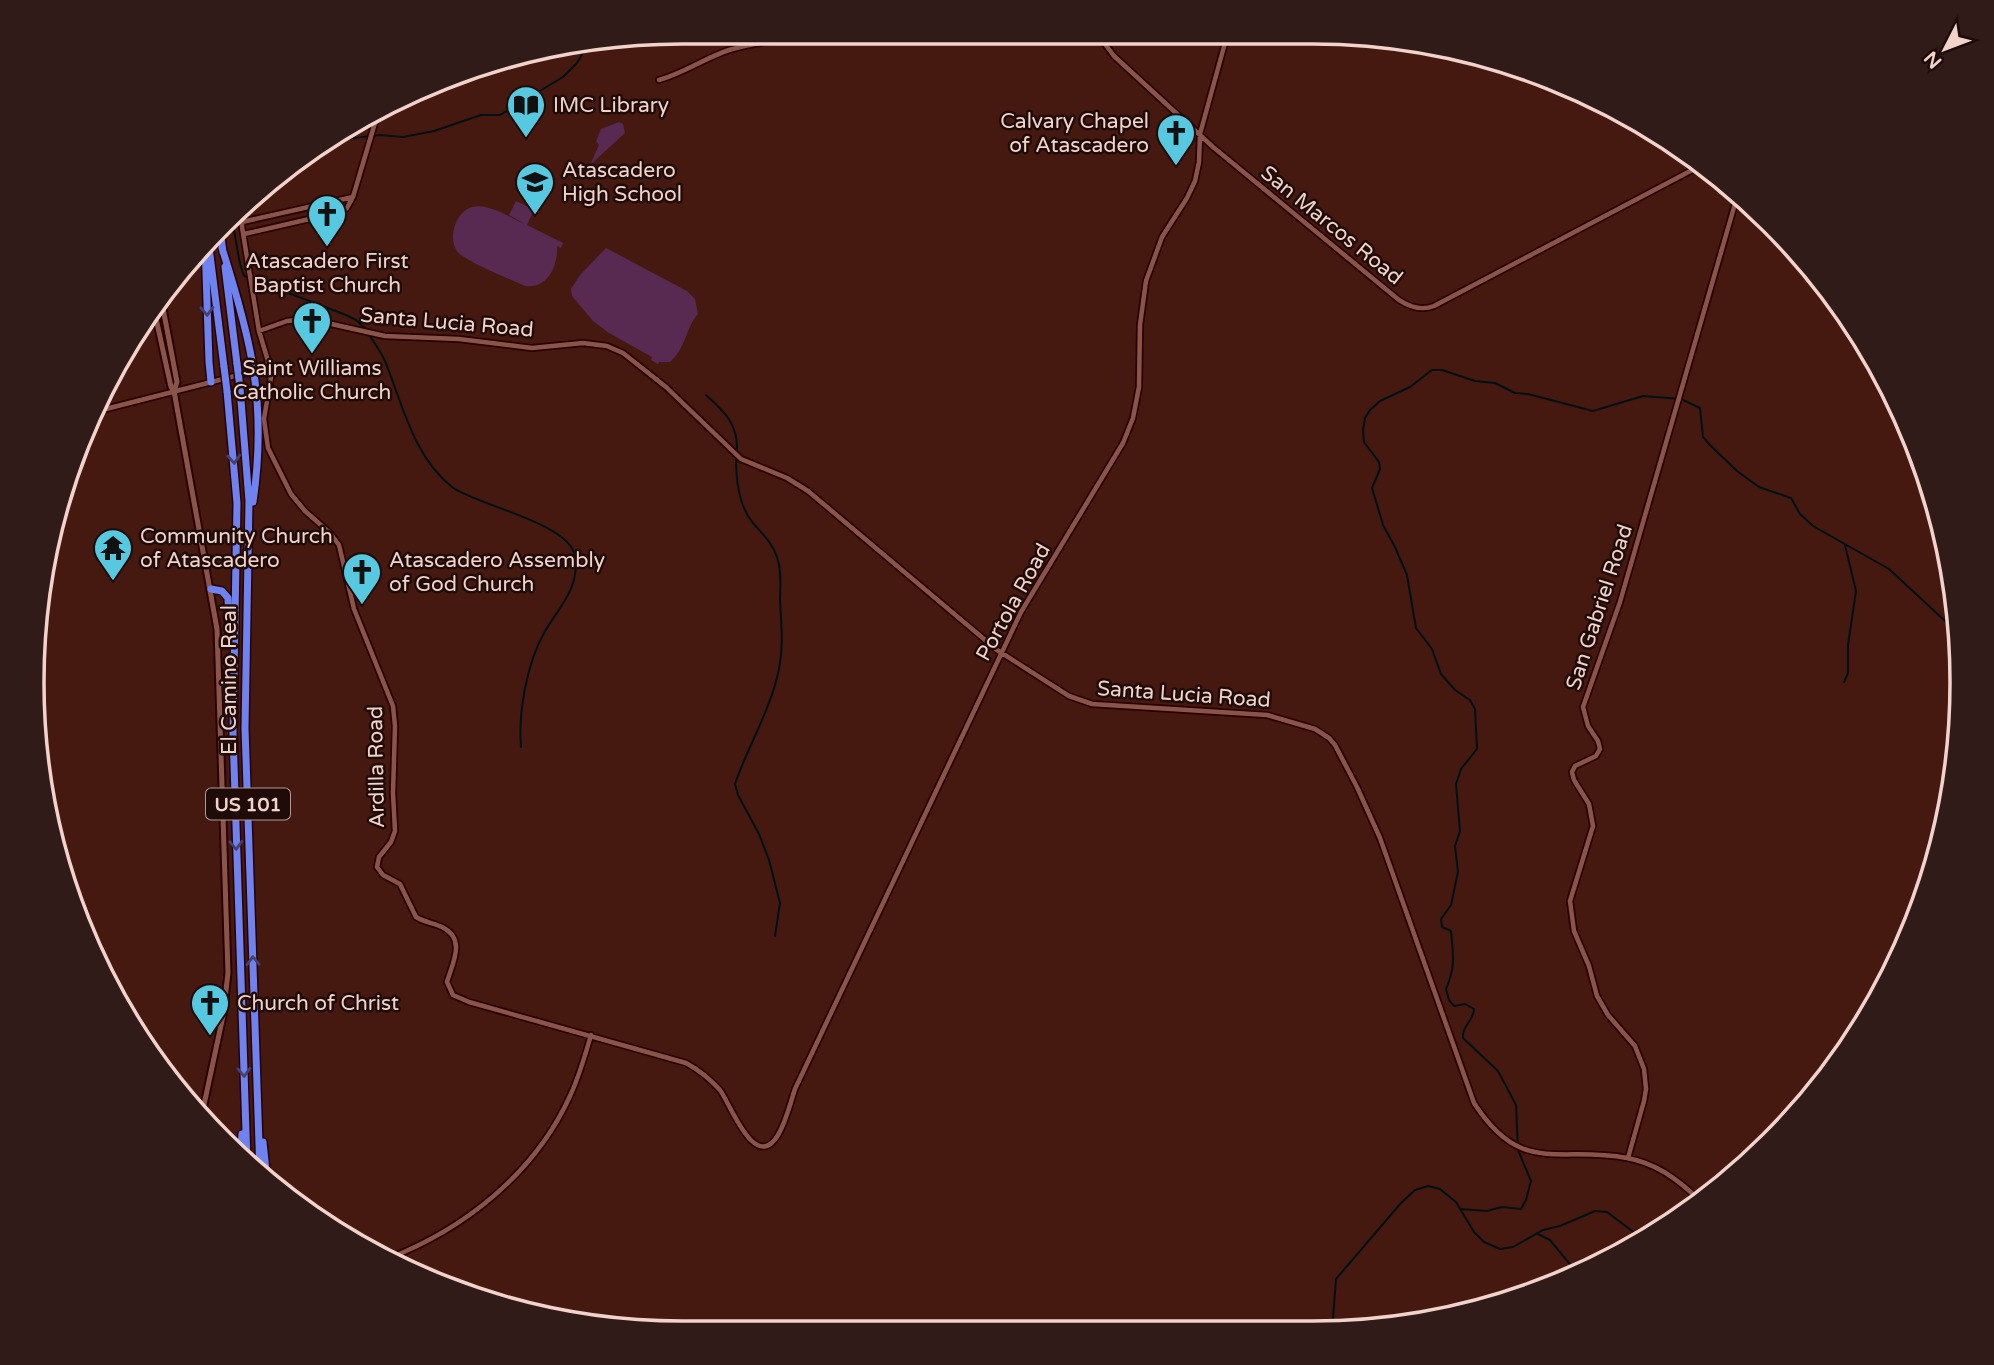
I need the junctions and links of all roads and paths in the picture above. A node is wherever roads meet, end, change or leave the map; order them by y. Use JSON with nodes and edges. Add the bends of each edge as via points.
{"nodes":[{"id":1,"x":766,"y":44,"type":"edge"},
{"id":2,"x":1105,"y":44,"type":"edge"},
{"id":3,"x":1225,"y":44,"type":"edge"},
{"id":4,"x":659,"y":80,"type":"dead end"},
{"id":5,"x":374,"y":123,"type":"edge"},
{"id":6,"x":1200,"y":134,"type":"junction"},
{"id":7,"x":1691,"y":170,"type":"edge"},
{"id":8,"x":353,"y":197,"type":"junction"},
{"id":9,"x":1735,"y":204,"type":"edge"},
{"id":10,"x":244,"y":234,"type":"junction"},
{"id":11,"x":221,"y":241,"type":"edge"},
{"id":12,"x":222,"y":248,"type":"junction"},
{"id":13,"x":209,"y":254,"type":"edge"},
{"id":14,"x":207,"y":255,"type":"edge"},
{"id":15,"x":164,"y":311,"type":"edge"},
{"id":16,"x":156,"y":321,"type":"edge"},
{"id":17,"x":259,"y":331,"type":"junction"},
{"id":18,"x":266,"y":368,"type":"junction"},
{"id":19,"x":254,"y":372,"type":"junction"},
{"id":20,"x":211,"y":382,"type":"junction"},
{"id":21,"x":174,"y":391,"type":"junction"},
{"id":22,"x":107,"y":407,"type":"edge"},
{"id":23,"x":250,"y":530,"type":"junction"},
{"id":24,"x":211,"y":589,"type":"junction"},
{"id":25,"x":233,"y":641,"type":"junction"},
{"id":26,"x":1001,"y":653,"type":"junction"},
{"id":27,"x":591,"y":1035,"type":"junction"},
{"id":28,"x":245,"y":1102,"type":"junction"},
{"id":29,"x":204,"y":1106,"type":"edge"},
{"id":30,"x":258,"y":1109,"type":"junction"},
{"id":31,"x":745,"y":1135,"type":"joint"},
{"id":32,"x":241,"y":1144,"type":"edge"},
{"id":33,"x":247,"y":1149,"type":"edge"},
{"id":34,"x":1628,"y":1158,"type":"junction"},
{"id":35,"x":260,"y":1162,"type":"edge"},
{"id":36,"x":265,"y":1166,"type":"edge"},
{"id":37,"x":1693,"y":1194,"type":"edge"},
{"id":38,"x":399,"y":1254,"type":"edge"}],
"edges":[{"from":1,"to":4,"type":"street","via":[[712,56]]},
{"from":2,"to":6,"type":"street","name":"San Marcos Road"},
{"from":3,"to":6,"type":"street","name":"Portola Road"},
{"from":5,"to":8,"type":"street"},
{"from":6,"to":7,"type":"street","name":"San Marcos Road","via":[[1399,300],[1425,309]]},
{"from":6,"to":26,"type":"street","name":"Portola Road","via":[[1195,181],[1162,237],[1146,281],[1139,387],[1124,443],[1032,593]]},
{"from":8,"to":10,"type":"street","via":[[340,212]]},
{"from":8,"to":10,"type":"street","via":[[243,222]]},
{"from":9,"to":34,"type":"street","name":"San Gabriel Road","via":[[1624,588],[1583,707],[1600,748],[1573,772],[1589,804],[1593,827],[1570,901],[1574,930],[1597,996],[1635,1046],[1644,1069],[1646,1090]]},
{"from":10,"to":17,"type":"street","name":"Ardilla Road"},
{"from":11,"to":12,"type":"highway","name":"El Camino Real","number":"US 101"},
{"from":12,"to":19,"type":"highway"},
{"from":12,"to":23,"type":"highway","name":"El Camino Real","number":"US 101","bridge":true,"via":[[247,450]]},
{"from":13,"to":25,"type":"highway","name":"El Camino Real","number":"US 101","one_way":true,"bridge":true,"via":[[237,503]]},
{"from":14,"to":20,"type":"highway","one_way":true},
{"from":15,"to":21,"type":"main road","name":"El Camino Real","via":[[177,382]]},
{"from":16,"to":21,"type":"main road","name":"El Camino Real"},
{"from":17,"to":18,"type":"street","name":"Ardilla Road"},
{"from":17,"to":26,"type":"street","name":"Santa Lucia Road","via":[[309,319],[386,336],[532,348],[583,343],[612,348],[666,387],[741,459],[808,491]]},
{"from":18,"to":19,"type":"street"},
{"from":18,"to":27,"type":"street","name":"Ardilla Road","via":[[271,377],[264,419],[268,448],[297,501],[339,545],[354,609],[393,706],[395,831],[379,857],[378,869],[400,884],[416,917],[444,928],[453,937],[457,955],[447,982],[453,995]]},
{"from":19,"to":20,"type":"street"},
{"from":19,"to":23,"type":"highway","via":[[256,483]]},
{"from":20,"to":21,"type":"street"},
{"from":21,"to":22,"type":"street"},
{"from":21,"to":24,"type":"main road","name":"El Camino Real"},
{"from":30,"to":23,"type":"highway","name":"El Camino Real","number":"US 101","one_way":true,"via":[[245,728]]},
{"from":24,"to":25,"type":"highway","via":[[228,598]]},
{"from":24,"to":29,"type":"main road","name":"El Camino Real","via":[[218,639],[228,973]]},
{"from":25,"to":28,"type":"highway","name":"El Camino Real","number":"US 101","one_way":true},
{"from":26,"to":31,"type":"street","name":"Portola Road","via":[[795,1089],[779,1134],[772,1143],[761,1146]]},
{"from":26,"to":34,"type":"street","name":"Santa Lucia Road","via":[[1082,702],[1267,715],[1315,729],[1329,738],[1380,838],[1483,1117],[1503,1137],[1532,1152]]},
{"from":27,"to":31,"type":"street","name":"Ardilla Road","via":[[694,1068],[722,1092]]},
{"from":27,"to":38,"type":"street","via":[[570,1096],[526,1164],[468,1217]]},
{"from":28,"to":32,"type":"highway"},
{"from":28,"to":33,"type":"highway","name":"El Camino Real","number":"US 101"},
{"from":30,"to":35,"type":"highway","name":"El Camino Real","number":"US 101"},
{"from":30,"to":36,"type":"highway"},
{"from":34,"to":37,"type":"street","name":"Santa Lucia Road","via":[[1667,1172]]}]}
